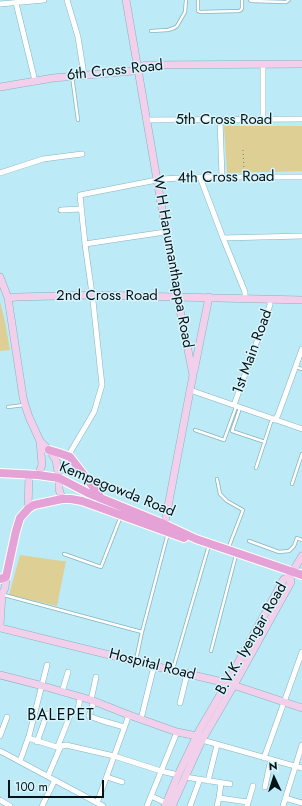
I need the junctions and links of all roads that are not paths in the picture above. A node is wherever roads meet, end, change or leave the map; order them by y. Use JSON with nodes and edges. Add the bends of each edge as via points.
{"nodes":[{"id":1,"x":44,"y":0,"type":"edge"},
{"id":2,"x":67,"y":0,"type":"edge"},
{"id":3,"x":126,"y":0,"type":"edge"},
{"id":4,"x":186,"y":0,"type":"edge"},
{"id":5,"x":198,"y":0,"type":"edge"},
{"id":6,"x":242,"y":0,"type":"edge"},
{"id":7,"x":250,"y":0,"type":"edge"},
{"id":8,"x":289,"y":0,"type":"edge"},
{"id":9,"x":16,"y":3,"type":"junction"},
{"id":10,"x":0,"y":4,"type":"edge"},
{"id":11,"x":151,"y":31,"type":"dead end"},
{"id":12,"x":302,"y":64,"type":"edge"},
{"id":13,"x":263,"y":65,"type":"junction"},
{"id":14,"x":138,"y":69,"type":"junction"},
{"id":15,"x":84,"y":75,"type":"junction"},
{"id":16,"x":72,"y":76,"type":"junction"},
{"id":17,"x":36,"y":80,"type":"junction"},
{"id":18,"x":0,"y":87,"type":"edge"},
{"id":19,"x":302,"y":119,"type":"edge"},
{"id":20,"x":78,"y":120,"type":"dead end"},
{"id":21,"x":146,"y":120,"type":"junction"},
{"id":22,"x":220,"y":120,"type":"junction"},
{"id":23,"x":263,"y":120,"type":"junction"},
{"id":24,"x":82,"y":154,"type":"dead end"},
{"id":25,"x":0,"y":173,"type":"edge"},
{"id":26,"x":200,"y":177,"type":"junction"},
{"id":27,"x":222,"y":177,"type":"junction"},
{"id":28,"x":302,"y":177,"type":"edge"},
{"id":29,"x":157,"y":179,"type":"junction"},
{"id":30,"x":81,"y":209,"type":"junction"},
{"id":31,"x":61,"y":210,"type":"dead end"},
{"id":32,"x":165,"y":232,"type":"junction"},
{"id":33,"x":302,"y":236,"type":"edge"},
{"id":34,"x":223,"y":238,"type":"junction"},
{"id":35,"x":85,"y":244,"type":"junction"},
{"id":36,"x":0,"y":277,"type":"edge"},
{"id":37,"x":2,"y":286,"type":"edge"},
{"id":38,"x":92,"y":295,"type":"junction"},
{"id":39,"x":177,"y":296,"type":"junction"},
{"id":40,"x":209,"y":297,"type":"junction"},
{"id":41,"x":8,"y":298,"type":"junction"},
{"id":42,"x":245,"y":298,"type":"junction"},
{"id":43,"x":270,"y":299,"type":"junction"},
{"id":44,"x":302,"y":300,"type":"edge"},
{"id":45,"x":302,"y":349,"type":"edge"},
{"id":46,"x":296,"y":366,"type":"junction"},
{"id":47,"x":302,"y":369,"type":"edge"},
{"id":48,"x":193,"y":375,"type":"junction"},
{"id":49,"x":190,"y":390,"type":"junction"},
{"id":50,"x":25,"y":405,"type":"junction"},
{"id":51,"x":237,"y":406,"type":"junction"},
{"id":52,"x":8,"y":407,"type":"dead end"},
{"id":53,"x":274,"y":420,"type":"junction"},
{"id":54,"x":302,"y":429,"type":"edge"},
{"id":55,"x":195,"y":430,"type":"dead end"},
{"id":56,"x":40,"y":441,"type":"junction"},
{"id":57,"x":265,"y":442,"type":"junction"},
{"id":58,"x":49,"y":450,"type":"junction"},
{"id":59,"x":302,"y":454,"type":"edge"},
{"id":60,"x":68,"y":456,"type":"junction"},
{"id":61,"x":256,"y":468,"type":"dead end"},
{"id":62,"x":0,"y":473,"type":"edge"},
{"id":63,"x":34,"y":475,"type":"junction"},
{"id":64,"x":59,"y":478,"type":"junction"},
{"id":65,"x":217,"y":479,"type":"dead end"},
{"id":66,"x":292,"y":484,"type":"dead end"},
{"id":67,"x":62,"y":499,"type":"junction"},
{"id":68,"x":101,"y":499,"type":"junction"},
{"id":69,"x":28,"y":509,"type":"junction"},
{"id":70,"x":121,"y":516,"type":"junction"},
{"id":71,"x":164,"y":524,"type":"junction"},
{"id":72,"x":168,"y":533,"type":"junction"},
{"id":73,"x":196,"y":538,"type":"junction"},
{"id":74,"x":302,"y":540,"type":"edge"},
{"id":75,"x":249,"y":541,"type":"dead end"},
{"id":76,"x":209,"y":543,"type":"junction"},
{"id":77,"x":228,"y":549,"type":"junction"},
{"id":78,"x":237,"y":552,"type":"junction"},
{"id":79,"x":64,"y":554,"type":"dead end"},
{"id":80,"x":302,"y":556,"type":"edge"},
{"id":81,"x":291,"y":574,"type":"junction"},
{"id":82,"x":302,"y":575,"type":"edge"},
{"id":83,"x":3,"y":578,"type":"edge"},
{"id":84,"x":2,"y":594,"type":"junction"},
{"id":85,"x":0,"y":626,"type":"edge"},
{"id":86,"x":142,"y":632,"type":"junction"},
{"id":87,"x":211,"y":651,"type":"dead end"},
{"id":88,"x":302,"y":652,"type":"edge"},
{"id":89,"x":136,"y":661,"type":"junction"},
{"id":90,"x":47,"y":665,"type":"dead end"},
{"id":91,"x":154,"y":666,"type":"junction"},
{"id":92,"x":173,"y":670,"type":"junction"},
{"id":93,"x":68,"y":672,"type":"dead end"},
{"id":94,"x":187,"y":674,"type":"junction"},
{"id":95,"x":0,"y":675,"type":"edge"},
{"id":96,"x":96,"y":677,"type":"dead end"},
{"id":97,"x":231,"y":684,"type":"junction"},
{"id":98,"x":43,"y":686,"type":"junction"},
{"id":99,"x":62,"y":692,"type":"junction"},
{"id":100,"x":80,"y":698,"type":"junction"},
{"id":101,"x":92,"y":701,"type":"junction"},
{"id":102,"x":284,"y":702,"type":"junction"},
{"id":103,"x":180,"y":703,"type":"dead end"},
{"id":104,"x":302,"y":708,"type":"edge"},
{"id":105,"x":47,"y":714,"type":"dead end"},
{"id":106,"x":129,"y":715,"type":"junction"},
{"id":107,"x":7,"y":717,"type":"dead end"},
{"id":108,"x":141,"y":719,"type":"junction"},
{"id":109,"x":124,"y":726,"type":"junction"},
{"id":110,"x":177,"y":732,"type":"junction"},
{"id":111,"x":0,"y":736,"type":"edge"},
{"id":112,"x":28,"y":738,"type":"junction"},
{"id":113,"x":199,"y":738,"type":"junction"},
{"id":114,"x":37,"y":742,"type":"junction"},
{"id":115,"x":217,"y":745,"type":"junction"},
{"id":116,"x":302,"y":745,"type":"edge"},
{"id":117,"x":59,"y":747,"type":"junction"},
{"id":118,"x":0,"y":751,"type":"edge"},
{"id":119,"x":114,"y":756,"type":"junction"},
{"id":120,"x":264,"y":758,"type":"junction"},
{"id":121,"x":271,"y":759,"type":"junction"},
{"id":122,"x":20,"y":761,"type":"junction"},
{"id":123,"x":295,"y":766,"type":"junction"},
{"id":124,"x":302,"y":768,"type":"edge"},
{"id":125,"x":161,"y":771,"type":"junction"},
{"id":126,"x":48,"y":776,"type":"junction"},
{"id":127,"x":107,"y":776,"type":"junction"},
{"id":128,"x":182,"y":776,"type":"junction"},
{"id":129,"x":200,"y":779,"type":"junction"},
{"id":130,"x":55,"y":780,"type":"junction"},
{"id":131,"x":208,"y":781,"type":"junction"},
{"id":132,"x":122,"y":782,"type":"dead end"},
{"id":133,"x":221,"y":783,"type":"junction"},
{"id":134,"x":230,"y":784,"type":"dead end"},
{"id":135,"x":253,"y":786,"type":"dead end"},
{"id":136,"x":265,"y":787,"type":"dead end"},
{"id":137,"x":151,"y":796,"type":"junction"},
{"id":138,"x":219,"y":798,"type":"junction"},
{"id":139,"x":285,"y":798,"type":"junction"},
{"id":140,"x":0,"y":800,"type":"edge"},
{"id":141,"x":97,"y":803,"type":"junction"},
{"id":142,"x":302,"y":803,"type":"edge"},
{"id":143,"x":248,"y":804,"type":"edge"},
{"id":144,"x":44,"y":805,"type":"edge"},
{"id":145,"x":168,"y":805,"type":"edge"},
{"id":146,"x":10,"y":806,"type":"edge"},
{"id":147,"x":103,"y":806,"type":"edge"},
{"id":148,"x":147,"y":806,"type":"edge"},
{"id":149,"x":190,"y":806,"type":"edge"},
{"id":150,"x":217,"y":806,"type":"edge"},
{"id":151,"x":283,"y":806,"type":"edge"}],
"edges":[{"from":1,"to":9,"type":"street"},
{"from":2,"to":15,"type":"street","via":[[78,37]]},
{"from":3,"to":14,"type":"street","name":"W H Hanumanthappa Road"},
{"from":4,"to":11,"type":"lane","via":[[185,12],[177,26],[168,30]]},
{"from":5,"to":6,"type":"lane","via":[[200,12],[239,11],[242,8]]},
{"from":7,"to":8,"type":"lane"},
{"from":9,"to":10,"type":"street"},
{"from":9,"to":17,"type":"street"},
{"from":12,"to":13,"type":"street","name":"6th Cross Road"},
{"from":13,"to":14,"type":"street","name":"6th Cross Road","via":[[145,65]]},
{"from":13,"to":23,"type":"street"},
{"from":14,"to":15,"type":"street","name":"6th Cross Road"},
{"from":14,"to":21,"type":"street","name":"W H Hanumanthappa Road"},
{"from":15,"to":16,"type":"street","name":"6th Cross Road"},
{"from":16,"to":17,"type":"street","name":"6th Cross Road"},
{"from":16,"to":20,"type":"lane"},
{"from":17,"to":18,"type":"street","name":"6th Cross Road"},
{"from":19,"to":23,"type":"street","name":"5th Cross Road"},
{"from":21,"to":22,"type":"street","name":"5th Cross Road"},
{"from":21,"to":29,"type":"street","name":"W H Hanumanthappa Road"},
{"from":22,"to":23,"type":"street","name":"5th Cross Road"},
{"from":22,"to":27,"type":"street"},
{"from":24,"to":25,"type":"street","via":[[44,159]]},
{"from":26,"to":27,"type":"street","name":"4th Cross Road"},
{"from":26,"to":29,"type":"street","name":"4th Cross Road"},
{"from":26,"to":34,"type":"street"},
{"from":27,"to":28,"type":"street","name":"4th Cross Road"},
{"from":29,"to":30,"type":"street","name":"4th Cross Road","via":[[80,195]]},
{"from":29,"to":32,"type":"street","name":"W H Hanumanthappa Road"},
{"from":30,"to":31,"type":"street"},
{"from":30,"to":35,"type":"street"},
{"from":32,"to":35,"type":"street"},
{"from":32,"to":39,"type":"street","name":"W H Hanumanthappa Road"},
{"from":33,"to":34,"type":"street"},
{"from":34,"to":42,"type":"street","via":[[245,292]]},
{"from":35,"to":38,"type":"street"},
{"from":36,"to":37,"type":"street"},
{"from":37,"to":41,"type":"street"},
{"from":38,"to":39,"type":"street","name":"2nd Cross Road"},
{"from":38,"to":41,"type":"street","name":"2nd Cross Road"},
{"from":38,"to":60,"type":"street","via":[[102,384],[94,412]]},
{"from":39,"to":40,"type":"street","name":"2nd Cross Road"},
{"from":39,"to":48,"type":"street","name":"W H Hanumanthappa Road"},
{"from":40,"to":42,"type":"street","name":"2nd Cross Road"},
{"from":40,"to":48,"type":"street"},
{"from":41,"to":50,"type":"street"},
{"from":42,"to":43,"type":"street","name":"2nd Cross Road"},
{"from":43,"to":44,"type":"street","name":"2nd Cross Road"},
{"from":43,"to":51,"type":"street","name":"1st Main Road"},
{"from":45,"to":46,"type":"street"},
{"from":46,"to":47,"type":"lane"},
{"from":46,"to":53,"type":"street"},
{"from":48,"to":49,"type":"street","name":"W H Hanumanthappa Road"},
{"from":49,"to":51,"type":"street"},
{"from":49,"to":71,"type":"street","name":"W H Hanumanthappa Road"},
{"from":50,"to":52,"type":"lane"},
{"from":50,"to":56,"type":"street"},
{"from":51,"to":53,"type":"street"},
{"from":51,"to":55,"type":"lane","via":[[224,440]]},
{"from":51,"to":57,"type":"lane","via":[[232,431]]},
{"from":53,"to":54,"type":"street"},
{"from":53,"to":57,"type":"lane","via":[[271,422]]},
{"from":56,"to":58,"type":"street"},
{"from":56,"to":63,"type":"street","via":[[42,465]]},
{"from":57,"to":61,"type":"lane"},
{"from":58,"to":60,"type":"main road"},
{"from":58,"to":64,"type":"street","via":[[56,460]]},
{"from":59,"to":66,"type":"lane"},
{"from":60,"to":68,"type":"main road"},
{"from":62,"to":63,"type":"main road","name":"Kempegowda Road"},
{"from":63,"to":64,"type":"main road","name":"Kempegowda Road"},
{"from":63,"to":69,"type":"street"},
{"from":64,"to":67,"type":"street"},
{"from":64,"to":68,"type":"main road","name":"Kempegowda Road"},
{"from":65,"to":77,"type":"lane","via":[[220,494],[243,510]]},
{"from":67,"to":69,"type":"main road","name":"Kempegowda Road"},
{"from":67,"to":70,"type":"main road","name":"Kempegowda Road","via":[[82,501]]},
{"from":68,"to":71,"type":"main road","name":"Kempegowda Road"},
{"from":69,"to":83,"type":"main road","via":[[20,518]]},
{"from":70,"to":72,"type":"main road","name":"Kempegowda Road"},
{"from":70,"to":79,"type":"lane","via":[[101,567]]},
{"from":71,"to":73,"type":"main road","name":"Kempegowda Road"},
{"from":72,"to":73,"type":"main road","name":"Kempegowda Road","via":[[191,540]]},
{"from":72,"to":86,"type":"lane"},
{"from":73,"to":76,"type":"main road","name":"Kempegowda Road"},
{"from":74,"to":75,"type":"lane","via":[[297,538],[289,551],[279,552]]},
{"from":76,"to":77,"type":"main road","name":"Kempegowda Road"},
{"from":76,"to":92,"type":"lane"},
{"from":77,"to":78,"type":"main road","name":"Kempegowda Road"},
{"from":78,"to":81,"type":"main road","name":"Kempegowda Road"},
{"from":78,"to":87,"type":"lane"},
{"from":80,"to":81,"type":"street","name":"B.V.K. Iyengar Road"},
{"from":81,"to":82,"type":"main road","name":"Kempegowda Road"},
{"from":81,"to":97,"type":"street","name":"B.V.K. Iyengar Road","via":[[291,582]]},
{"from":83,"to":84,"type":"street","via":[[5,588]]},
{"from":84,"to":85,"type":"street"},
{"from":84,"to":86,"type":"lane"},
{"from":85,"to":89,"type":"street","name":"Hospital Road"},
{"from":86,"to":89,"type":"lane"},
{"from":88,"to":102,"type":"street"},
{"from":89,"to":91,"type":"street","name":"Hospital Road"},
{"from":90,"to":98,"type":"street"},
{"from":91,"to":92,"type":"street","name":"Hospital Road"},
{"from":91,"to":108,"type":"street"},
{"from":92,"to":94,"type":"street","name":"Hospital Road"},
{"from":93,"to":99,"type":"street"},
{"from":94,"to":97,"type":"street","name":"Hospital Road"},
{"from":94,"to":103,"type":"street"},
{"from":95,"to":98,"type":"street"},
{"from":96,"to":101,"type":"street"},
{"from":97,"to":102,"type":"street","name":"Hospital Road"},
{"from":97,"to":113,"type":"street","name":"B.V.K. Iyengar Road"},
{"from":98,"to":99,"type":"street"},
{"from":98,"to":112,"type":"street"},
{"from":99,"to":100,"type":"street"},
{"from":100,"to":101,"type":"street"},
{"from":100,"to":117,"type":"street","via":[[78,710],[71,714]]},
{"from":101,"to":106,"type":"street"},
{"from":101,"to":109,"type":"street","via":[[89,716]]},
{"from":102,"to":104,"type":"street","name":"Hospital Road"},
{"from":102,"to":120,"type":"street"},
{"from":105,"to":114,"type":"street"},
{"from":106,"to":108,"type":"street"},
{"from":106,"to":109,"type":"street"},
{"from":107,"to":111,"type":"street"},
{"from":108,"to":110,"type":"street"},
{"from":109,"to":119,"type":"street"},
{"from":110,"to":113,"type":"street"},
{"from":110,"to":125,"type":"street"},
{"from":112,"to":114,"type":"street"},
{"from":112,"to":122,"type":"street"},
{"from":113,"to":115,"type":"street"},
{"from":113,"to":128,"type":"street","name":"B.V.K. Iyengar Road"},
{"from":114,"to":117,"type":"street"},
{"from":115,"to":120,"type":"street"},
{"from":115,"to":131,"type":"street"},
{"from":116,"to":123,"type":"street"},
{"from":117,"to":119,"type":"street","via":[[66,745]]},
{"from":117,"to":126,"type":"street"},
{"from":118,"to":122,"type":"street"},
{"from":119,"to":125,"type":"street"},
{"from":119,"to":127,"type":"street"},
{"from":120,"to":121,"type":"street"},
{"from":121,"to":123,"type":"street"},
{"from":121,"to":136,"type":"street"},
{"from":122,"to":126,"type":"street"},
{"from":123,"to":124,"type":"street"},
{"from":123,"to":139,"type":"street"},
{"from":125,"to":128,"type":"street"},
{"from":125,"to":137,"type":"street"},
{"from":126,"to":130,"type":"street"},
{"from":127,"to":132,"type":"street"},
{"from":127,"to":141,"type":"street"},
{"from":128,"to":129,"type":"street"},
{"from":128,"to":145,"type":"street","name":"B.V.K. Iyengar Road"},
{"from":129,"to":131,"type":"street"},
{"from":129,"to":149,"type":"street"},
{"from":130,"to":141,"type":"street"},
{"from":130,"to":144,"type":"street"},
{"from":131,"to":133,"type":"street"},
{"from":133,"to":134,"type":"street"},
{"from":133,"to":138,"type":"street"},
{"from":135,"to":143,"type":"street"},
{"from":137,"to":145,"type":"street"},
{"from":137,"to":148,"type":"street"},
{"from":138,"to":143,"type":"street"},
{"from":138,"to":150,"type":"street"},
{"from":139,"to":142,"type":"street"},
{"from":139,"to":151,"type":"street"},
{"from":140,"to":146,"type":"street"},
{"from":141,"to":147,"type":"street"}]}
